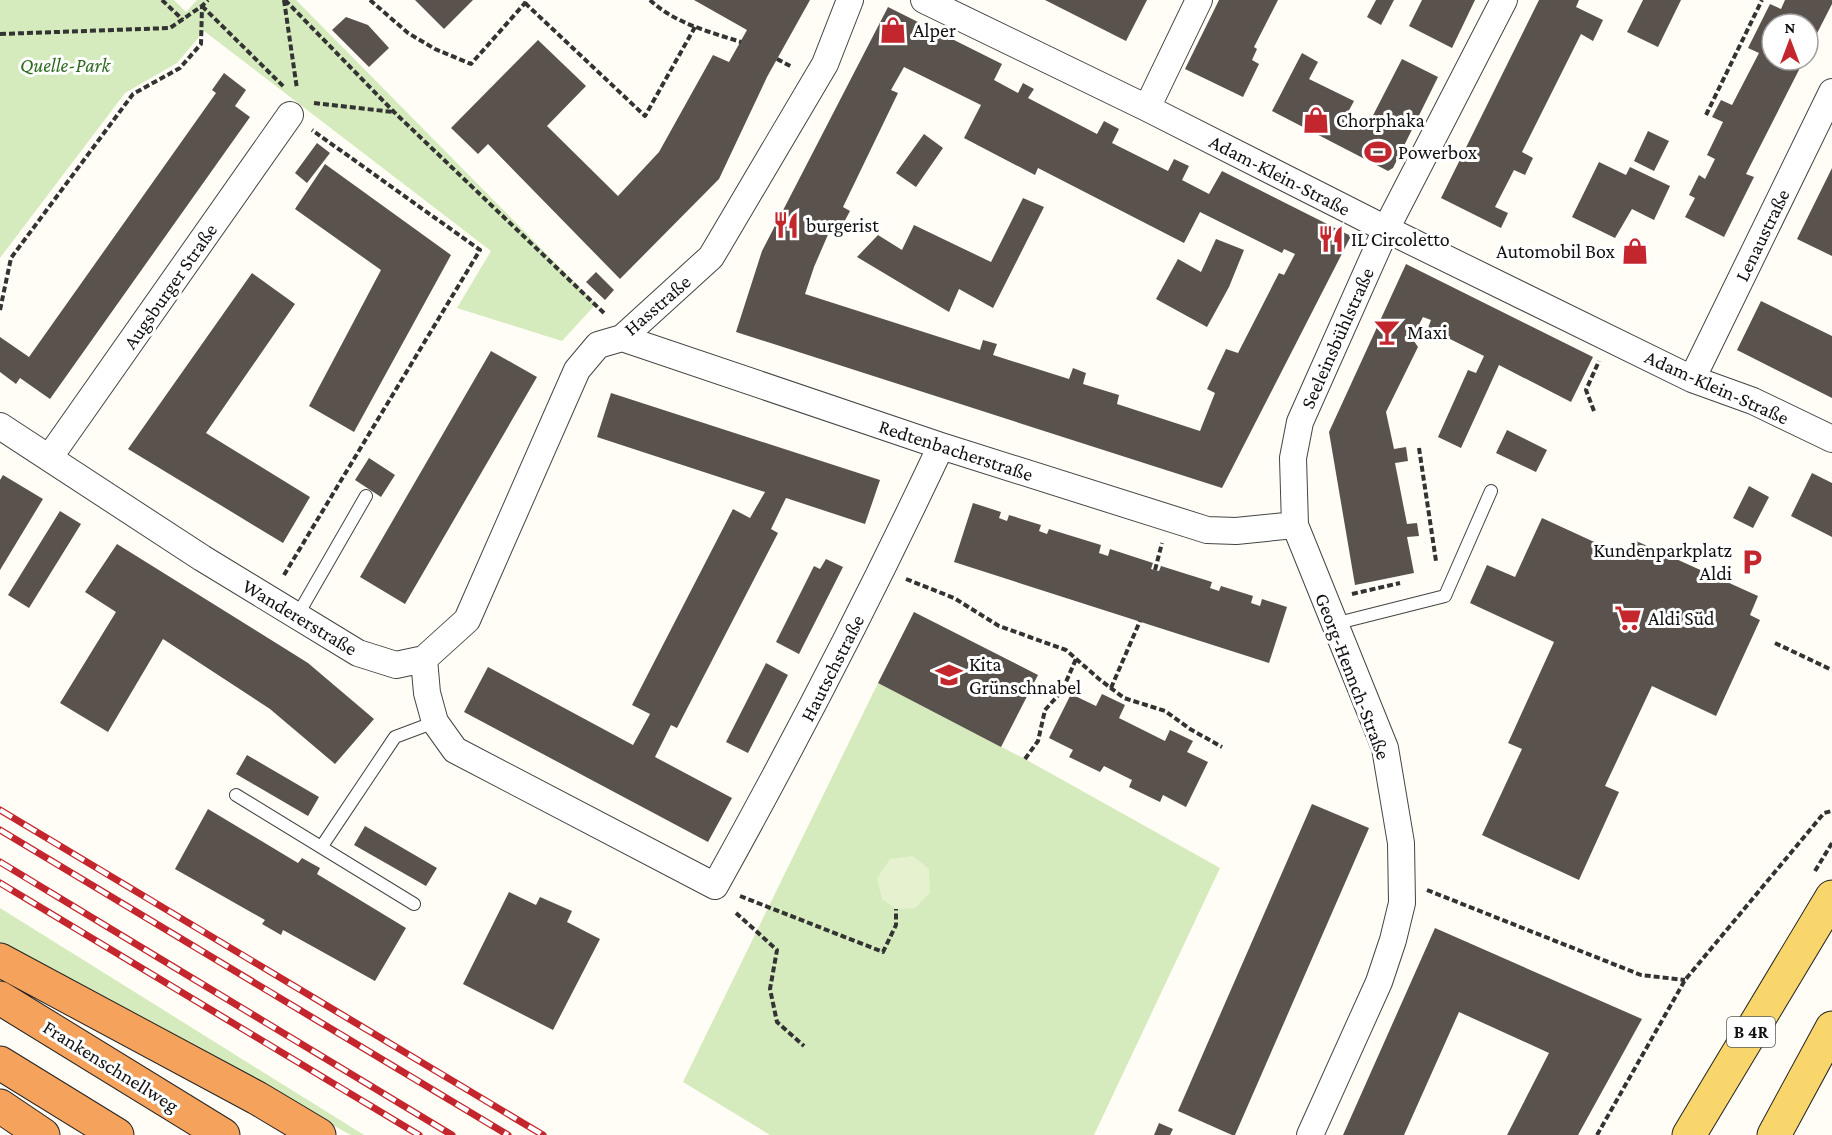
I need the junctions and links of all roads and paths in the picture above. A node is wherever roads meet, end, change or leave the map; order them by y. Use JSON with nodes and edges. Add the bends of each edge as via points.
{"nodes":[{"id":1,"x":162,"y":0,"type":"edge"},
{"id":2,"x":208,"y":0,"type":"edge"},
{"id":3,"x":285,"y":0,"type":"edge"},
{"id":4,"x":370,"y":0,"type":"edge"},
{"id":5,"x":650,"y":0,"type":"edge"},
{"id":6,"x":850,"y":0,"type":"edge"},
{"id":7,"x":924,"y":0,"type":"edge"},
{"id":8,"x":1199,"y":0,"type":"edge"},
{"id":9,"x":1504,"y":0,"type":"edge"},
{"id":10,"x":1762,"y":0,"type":"edge"},
{"id":11,"x":526,"y":2,"type":"edge"},
{"id":12,"x":202,"y":6,"type":"junction"},
{"id":13,"x":183,"y":20,"type":"junction"},
{"id":14,"x":695,"y":27,"type":"junction"},
{"id":15,"x":0,"y":34,"type":"edge"},
{"id":16,"x":741,"y":42,"type":"dead end"},
{"id":17,"x":1832,"y":92,"type":"edge"},
{"id":18,"x":294,"y":108,"type":"junction"},
{"id":19,"x":1147,"y":108,"type":"junction"},
{"id":20,"x":394,"y":112,"type":"junction"},
{"id":21,"x":1706,"y":114,"type":"dead end"},
{"id":22,"x":1386,"y":229,"type":"junction"},
{"id":23,"x":0,"y":310,"type":"edge"},
{"id":24,"x":622,"y":338,"type":"junction"},
{"id":25,"x":1609,"y":339,"type":"junction"},
{"id":26,"x":1692,"y":379,"type":"junction"},
{"id":27,"x":1594,"y":411,"type":"dead end"},
{"id":28,"x":2,"y":432,"type":"edge"},
{"id":29,"x":1832,"y":439,"type":"edge"},
{"id":30,"x":941,"y":446,"type":"junction"},
{"id":31,"x":1419,"y":448,"type":"dead end"},
{"id":32,"x":49,"y":458,"type":"junction"},
{"id":33,"x":1491,"y":491,"type":"dead end"},
{"id":34,"x":366,"y":496,"type":"dead end"},
{"id":35,"x":1296,"y":525,"type":"junction"},
{"id":36,"x":1436,"y":563,"type":"dead end"},
{"id":37,"x":883,"y":569,"type":"junction"},
{"id":38,"x":1404,"y":582,"type":"dead end"},
{"id":39,"x":269,"y":600,"type":"junction"},
{"id":40,"x":1324,"y":600,"type":"junction"},
{"id":41,"x":297,"y":616,"type":"junction"},
{"id":42,"x":1140,"y":621,"type":"dead end"},
{"id":43,"x":1334,"y":624,"type":"junction"},
{"id":44,"x":1775,"y":643,"type":"dead end"},
{"id":45,"x":424,"y":659,"type":"junction"},
{"id":46,"x":1076,"y":659,"type":"junction"},
{"id":47,"x":1832,"y":670,"type":"edge"},
{"id":48,"x":1111,"y":688,"type":"junction"},
{"id":49,"x":435,"y":722,"type":"junction"},
{"id":50,"x":1222,"y":747,"type":"dead end"},
{"id":51,"x":1025,"y":759,"type":"dead end"},
{"id":52,"x":236,"y":795,"type":"dead end"},
{"id":53,"x":1832,"y":811,"type":"edge"},
{"id":54,"x":322,"y":846,"type":"junction"},
{"id":55,"x":1402,"y":880,"type":"junction"},
{"id":56,"x":715,"y":886,"type":"junction"},
{"id":57,"x":1832,"y":897,"type":"edge"},
{"id":58,"x":414,"y":904,"type":"dead end"},
{"id":59,"x":896,"y":909,"type":"dead end"},
{"id":60,"x":736,"y":913,"type":"dead end"},
{"id":61,"x":0,"y":960,"type":"edge"},
{"id":62,"x":1684,"y":980,"type":"junction"},
{"id":63,"x":0,"y":998,"type":"edge"},
{"id":64,"x":1832,"y":1028,"type":"edge"},
{"id":65,"x":804,"y":1046,"type":"dead end"},
{"id":66,"x":0,"y":1063,"type":"edge"},
{"id":67,"x":0,"y":1106,"type":"edge"},
{"id":68,"x":43,"y":1135,"type":"edge"},
{"id":69,"x":117,"y":1135,"type":"edge"},
{"id":70,"x":222,"y":1135,"type":"edge"},
{"id":71,"x":319,"y":1135,"type":"edge"},
{"id":72,"x":1310,"y":1135,"type":"edge"},
{"id":73,"x":1597,"y":1135,"type":"edge"},
{"id":74,"x":1689,"y":1135,"type":"edge"},
{"id":75,"x":1774,"y":1135,"type":"edge"}],
"edges":[{"from":1,"to":13,"type":"path"},
{"from":2,"to":12,"type":"path"},
{"from":3,"to":18,"type":"path"},
{"from":3,"to":20,"type":"path"},
{"from":4,"to":11,"type":"path","via":[[408,33],[435,50],[471,64]]},
{"from":5,"to":14,"type":"path"},
{"from":6,"to":24,"type":"street","name":"Hasstraße","via":[[825,64],[711,257]]},
{"from":7,"to":19,"type":"street","name":"Adam-Klein-Straße"},
{"from":8,"to":19,"type":"street"},
{"from":9,"to":22,"type":"street","name":"Seeleinsbühlstraße"},
{"from":10,"to":21,"type":"path"},
{"from":11,"to":14,"type":"path","via":[[645,116]]},
{"from":12,"to":13,"type":"path"},
{"from":12,"to":18,"type":"path"},
{"from":12,"to":23,"type":"path","via":[[201,44],[180,68],[132,94],[11,258]]},
{"from":13,"to":15,"type":"path","via":[[170,28]]},
{"from":14,"to":16,"type":"path"},
{"from":17,"to":26,"type":"street","name":"Lenaustraße"},
{"from":18,"to":20,"type":"path"},
{"from":18,"to":32,"type":"street","name":"Augsburger Straße"},
{"from":18,"to":39,"type":"path","via":[[480,250]]},
{"from":19,"to":22,"type":"street","name":"Adam-Klein-Straße"},
{"from":20,"to":24,"type":"path","via":[[608,318]]},
{"from":22,"to":25,"type":"street","name":"Adam-Klein-Straße"},
{"from":22,"to":35,"type":"street","name":"Seeleinsbühlstraße","via":[[1300,422],[1293,458]]},
{"from":24,"to":30,"type":"street","name":"Redtenbacherstraße"},
{"from":24,"to":45,"type":"street","name":"Hasstraße","via":[[598,345],[577,370],[467,620]]},
{"from":25,"to":26,"type":"street","name":"Adam-Klein-Straße"},
{"from":25,"to":27,"type":"path","via":[[1586,390]]},
{"from":26,"to":29,"type":"street","name":"Adam-Klein-Straße","via":[[1753,401]]},
{"from":28,"to":32,"type":"street","name":"Wandererstraße"},
{"from":30,"to":35,"type":"street","name":"Redtenbacherstraße","via":[[1207,530]]},
{"from":30,"to":37,"type":"street","name":"Hautschstraße"},
{"from":31,"to":36,"type":"path"},
{"from":32,"to":39,"type":"street","name":"Wandererstraße"},
{"from":33,"to":43,"type":"lane","via":[[1445,596]]},
{"from":34,"to":41,"type":"lane"},
{"from":35,"to":40,"type":"street","name":"Georg-Hennch-Straße"},
{"from":37,"to":46,"type":"path","via":[[954,598],[999,626],[1066,650]]},
{"from":37,"to":56,"type":"street","name":"Hautschstraße"},
{"from":38,"to":40,"type":"path"},
{"from":39,"to":41,"type":"street","name":"Wandererstraße"},
{"from":40,"to":43,"type":"street","name":"Georg-Hennch-Straße"},
{"from":41,"to":45,"type":"street","name":"Wandererstraße","via":[[358,653],[396,665]]},
{"from":42,"to":48,"type":"path"},
{"from":43,"to":55,"type":"street","name":"Georg-Hennch-Straße","via":[[1385,748],[1401,843]]},
{"from":44,"to":47,"type":"path"},
{"from":45,"to":49,"type":"street"},
{"from":46,"to":48,"type":"path"},
{"from":46,"to":51,"type":"path","via":[[1062,691],[1045,710],[1038,741]]},
{"from":48,"to":50,"type":"path","via":[[1124,698],[1165,711]]},
{"from":49,"to":54,"type":"lane","via":[[395,737]]},
{"from":49,"to":56,"type":"street","via":[[455,750]]},
{"from":52,"to":54,"type":"lane"},
{"from":53,"to":62,"type":"path","via":[[1824,813]]},
{"from":54,"to":58,"type":"lane"},
{"from":55,"to":62,"type":"path","via":[[1641,975]]},
{"from":55,"to":72,"type":"street","name":"Georg-Hennch-Straße","via":[[1402,903],[1379,982]]},
{"from":56,"to":59,"type":"path","via":[[884,952],[896,925]]},
{"from":57,"to":74,"type":"main road","number":"B 4R"},
{"from":60,"to":65,"type":"path","via":[[777,950],[770,989],[777,1022]]},
{"from":61,"to":71,"type":"highway"},
{"from":62,"to":73,"type":"path"},
{"from":63,"to":70,"type":"highway","name":"Frankenschnellweg"},
{"from":64,"to":75,"type":"main road"},
{"from":66,"to":69,"type":"highway"},
{"from":67,"to":68,"type":"highway"}]}
